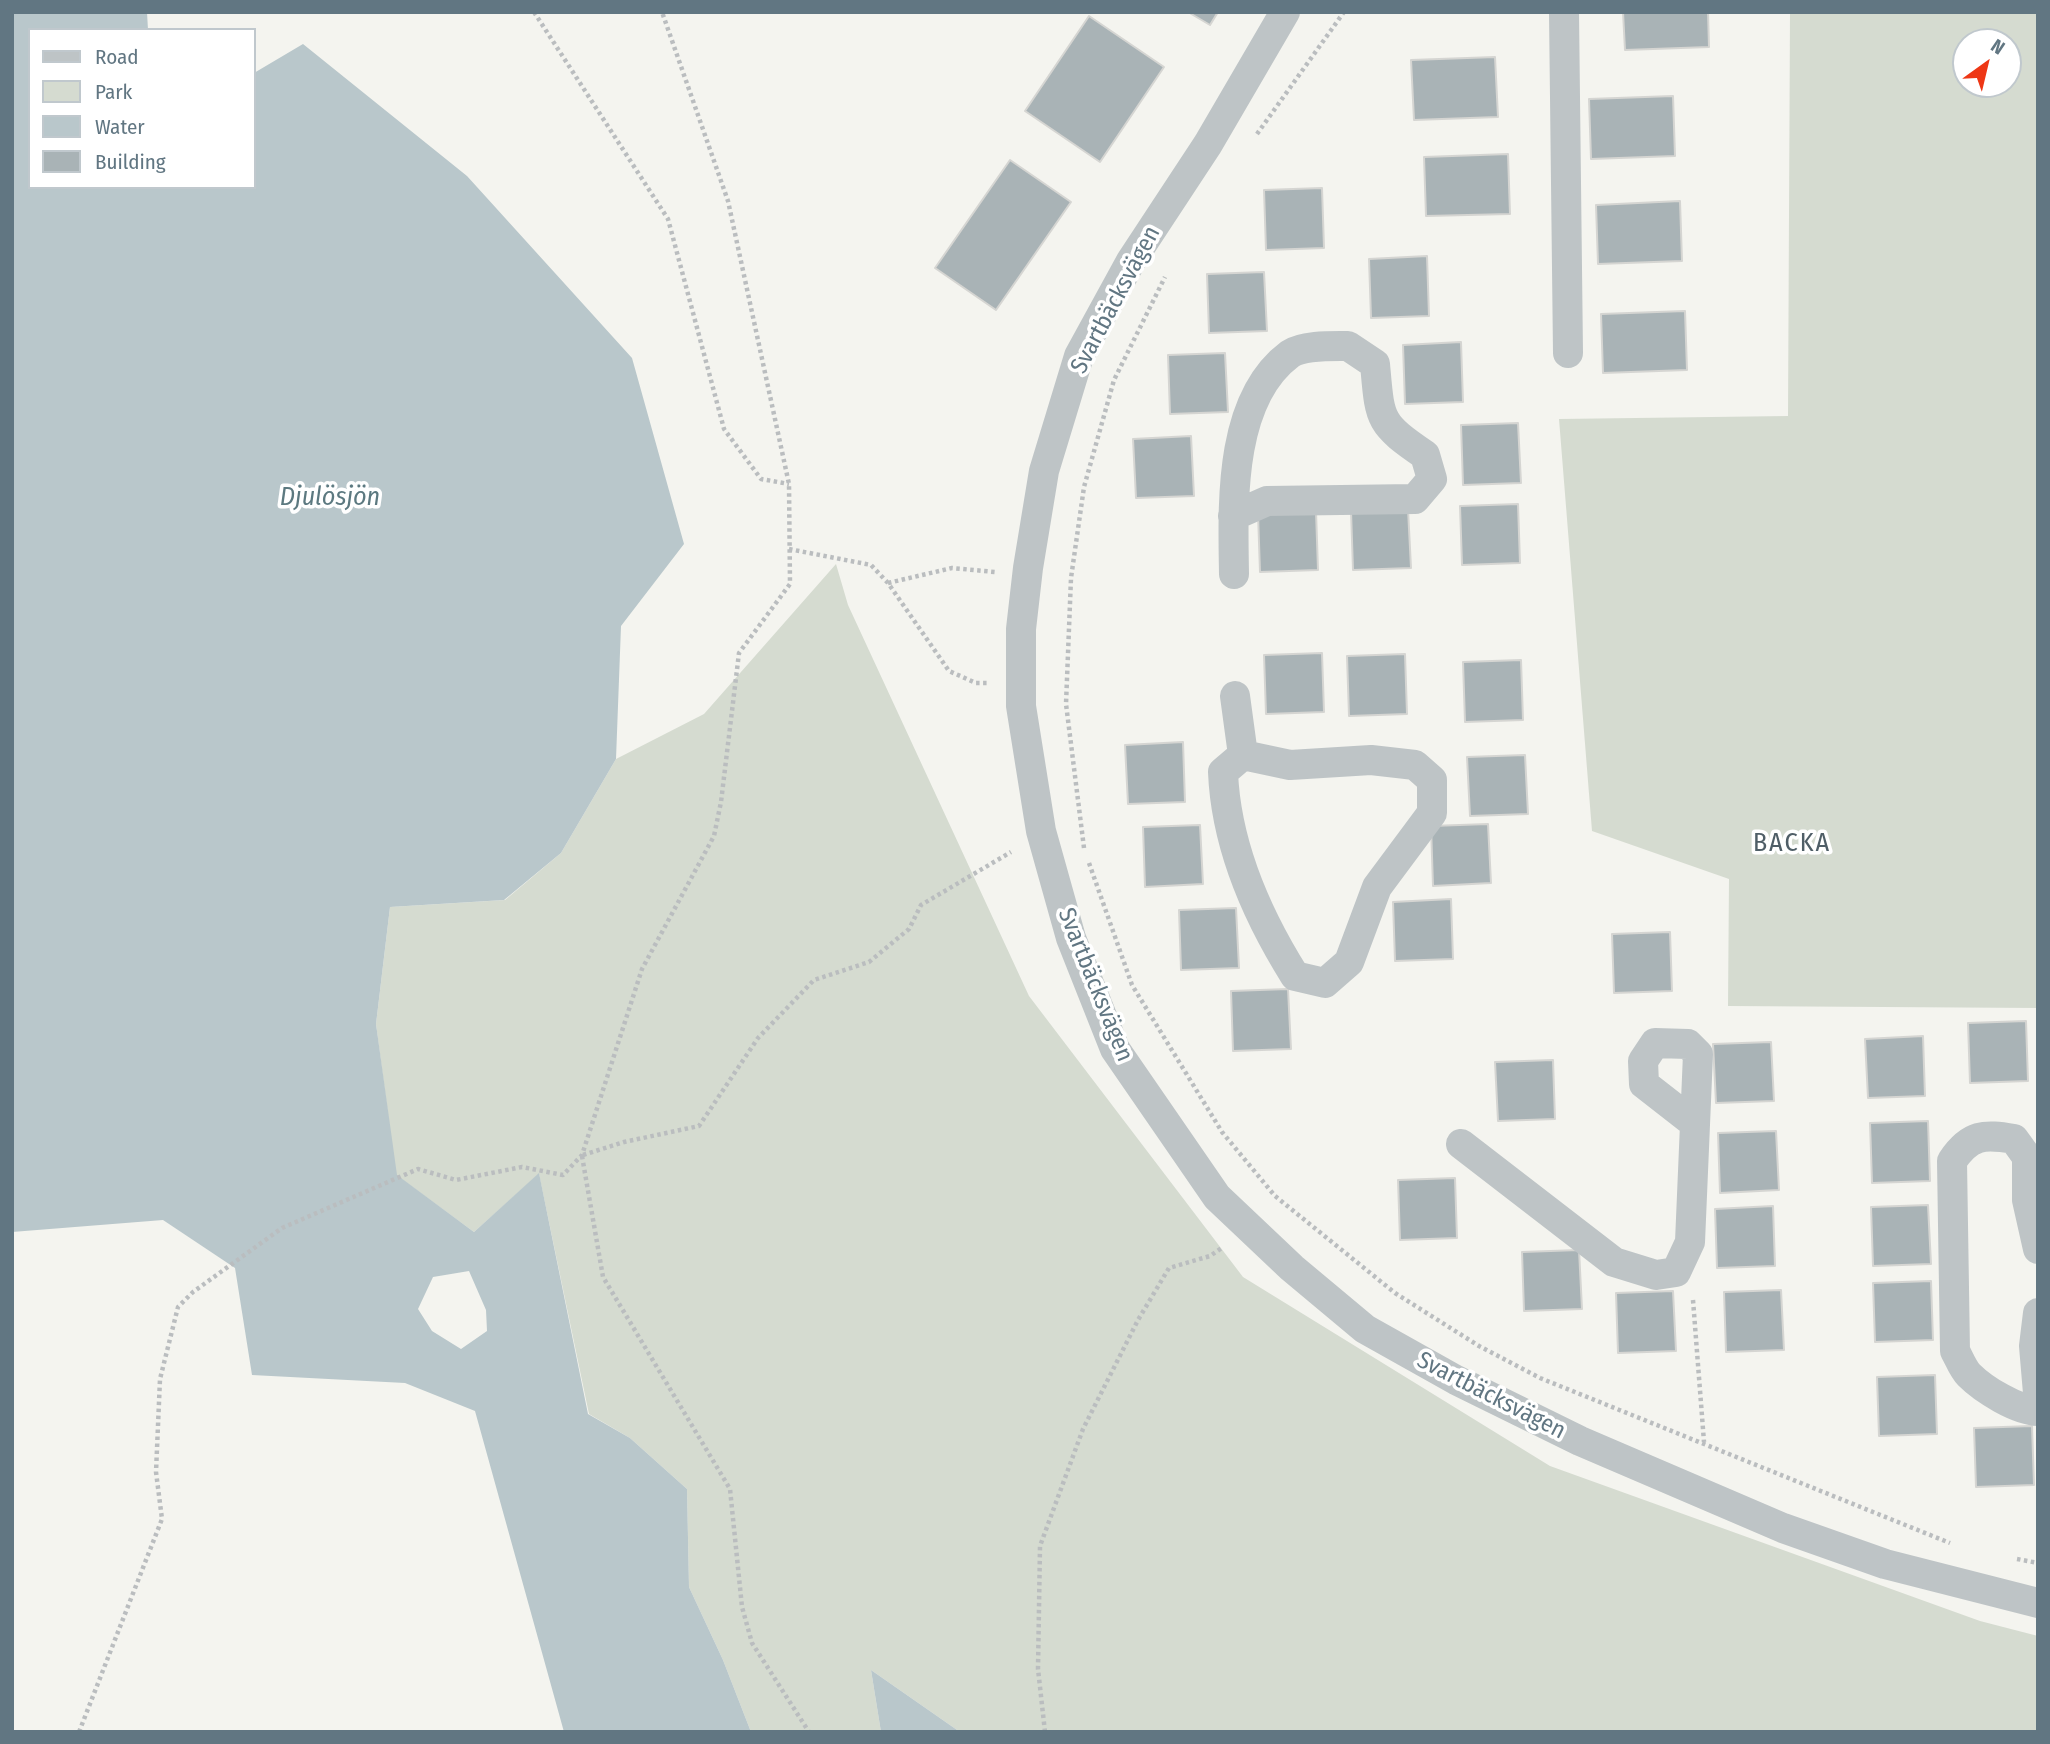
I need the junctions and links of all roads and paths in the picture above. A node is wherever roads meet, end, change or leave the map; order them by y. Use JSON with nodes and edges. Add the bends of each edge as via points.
{"nodes":[{"id":1,"x":534,"y":12,"type":"edge"},
{"id":2,"x":662,"y":12,"type":"edge"},
{"id":3,"x":1285,"y":12,"type":"edge"},
{"id":4,"x":1563,"y":12,"type":"edge"},
{"id":5,"x":1568,"y":353,"type":"dead end"},
{"id":6,"x":789,"y":484,"type":"junction"},
{"id":7,"x":1233,"y":516,"type":"junction"},
{"id":8,"x":789,"y":549,"type":"junction"},
{"id":9,"x":1234,"y":574,"type":"dead end"},
{"id":10,"x":1027,"y":576,"type":"junction"},
{"id":11,"x":888,"y":583,"type":"junction"},
{"id":12,"x":1021,"y":684,"type":"junction"},
{"id":13,"x":1235,"y":696,"type":"dead end"},
{"id":14,"x":1243,"y":755,"type":"junction"},
{"id":15,"x":1041,"y":831,"type":"junction"},
{"id":16,"x":1694,"y":1123,"type":"dead end"},
{"id":17,"x":1461,"y":1144,"type":"dead end"},
{"id":18,"x":582,"y":1155,"type":"junction"},
{"id":19,"x":1251,"y":1229,"type":"junction"},
{"id":20,"x":2038,"y":1249,"type":"edge"},
{"id":21,"x":1676,"y":1272,"type":"junction"},
{"id":22,"x":2038,"y":1313,"type":"edge"},
{"id":23,"x":2038,"y":1393,"type":"edge"},
{"id":24,"x":2038,"y":1410,"type":"edge"},
{"id":25,"x":1704,"y":1442,"type":"dead end"},
{"id":26,"x":2038,"y":1603,"type":"edge"},
{"id":27,"x":79,"y":1732,"type":"edge"},
{"id":28,"x":809,"y":1732,"type":"edge"},
{"id":29,"x":1045,"y":1732,"type":"edge"}],
"edges":[{"from":1,"to":6,"type":"path","via":[[668,219],[724,429],[761,479]]},
{"from":2,"to":6,"type":"path","via":[[728,201]]},
{"from":3,"to":10,"type":"street","name":"Svartbäcksvägen","via":[[1208,144],[1131,261],[1079,356],[1044,471]]},
{"from":4,"to":5,"type":"street"},
{"from":6,"to":8,"type":"path"},
{"from":7,"to":7,"type":"street","via":[[1237,451],[1262,384],[1292,353],[1348,346],[1375,364],[1379,410],[1392,433],[1425,455],[1432,480],[1415,499],[1267,501]]},
{"from":7,"to":9,"type":"street"},
{"from":8,"to":11,"type":"path","via":[[871,565]]},
{"from":8,"to":18,"type":"path","via":[[790,584],[739,653],[714,836],[642,970]]},
{"from":10,"to":11,"type":"path","via":[[953,568]]},
{"from":10,"to":12,"type":"street","name":"Svartbäcksvägen"},
{"from":11,"to":12,"type":"path","via":[[949,671],[976,683]]},
{"from":12,"to":15,"type":"street","name":"Svartbäcksvägen"},
{"from":13,"to":14,"type":"street"},
{"from":14,"to":14,"type":"street","via":[[1290,765],[1371,760],[1415,765],[1432,780],[1432,813],[1377,887],[1349,962],[1325,983],[1295,976],[1267,932],[1237,856],[1225,811],[1223,772]]},
{"from":15,"to":18,"type":"path","via":[[921,905],[909,929],[869,962],[814,980],[758,1038],[699,1126]]},
{"from":15,"to":19,"type":"street","name":"Svartbäcksvägen","via":[[1071,938],[1115,1049],[1217,1197]]},
{"from":16,"to":21,"type":"street","via":[[1690,1242]]},
{"from":17,"to":21,"type":"street","via":[[1614,1262],[1656,1275]]},
{"from":18,"to":27,"type":"path","via":[[563,1175],[522,1167],[456,1180],[418,1169],[282,1228],[178,1307],[160,1379],[156,1472],[162,1519]]},
{"from":18,"to":28,"type":"path","via":[[603,1278],[730,1489],[742,1607],[752,1643]]},
{"from":19,"to":26,"type":"street","name":"Svartbäcksvägen","via":[[1365,1329],[1580,1441],[1783,1528],[1885,1564]]},
{"from":19,"to":29,"type":"path","via":[[1210,1256],[1169,1268],[1083,1429],[1040,1546],[1038,1669]]},
{"from":20,"to":24,"type":"street","via":[[2028,1200],[2027,1157],[2014,1139],[1987,1135],[1962,1145],[1951,1161],[1955,1351],[1968,1374],[2004,1398]]},
{"from":21,"to":25,"type":"path","via":[[1697,1317]]},
{"from":22,"to":23,"type":"street","via":[[2034,1346]]}]}
